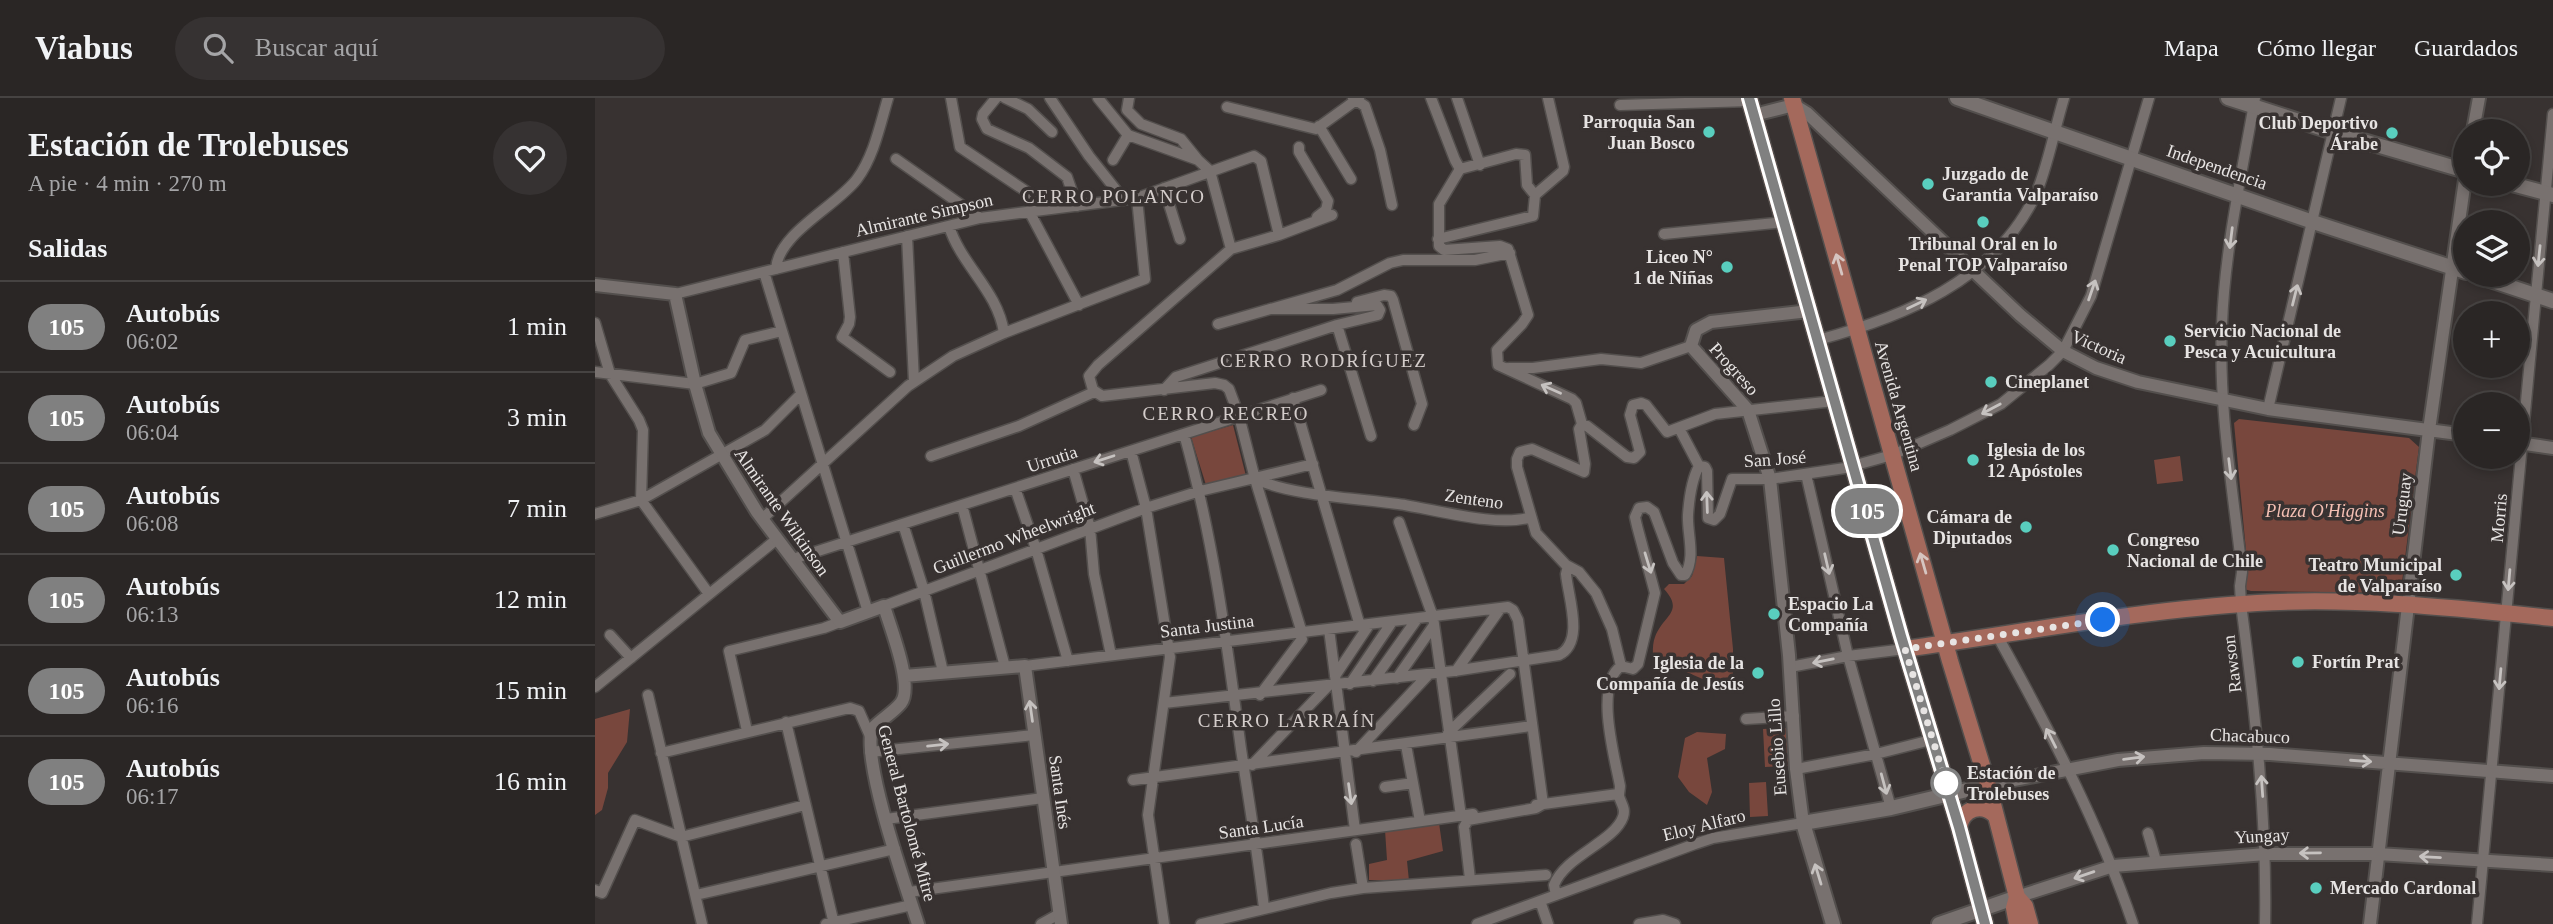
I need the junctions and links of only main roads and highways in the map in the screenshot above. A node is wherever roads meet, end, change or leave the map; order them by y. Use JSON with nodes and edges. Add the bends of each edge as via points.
{"nodes":[{"id":1,"x":1957,"y":98,"type":"edge"},
{"id":2,"x":2228,"y":98,"type":"edge"},
{"id":3,"x":2254,"y":102,"type":"edge"},
{"id":4,"x":1797,"y":107,"type":"edge"},
{"id":5,"x":1752,"y":109,"type":"edge"},
{"id":6,"x":2453,"y":168,"type":"edge"},
{"id":7,"x":2530,"y":189,"type":"edge"},
{"id":8,"x":2549,"y":194,"type":"edge"},
{"id":9,"x":2453,"y":267,"type":"edge"},
{"id":10,"x":2511,"y":287,"type":"edge"},
{"id":11,"x":2553,"y":301,"type":"edge"},
{"id":12,"x":2553,"y":618,"type":"edge"},
{"id":13,"x":1945,"y":643,"type":"junction"},
{"id":14,"x":1905,"y":649,"type":"junction"},
{"id":15,"x":1988,"y":785,"type":"junction"},
{"id":16,"x":1949,"y":795,"type":"junction"},
{"id":17,"x":1996,"y":816,"type":"junction"},
{"id":18,"x":1803,"y":823,"type":"joint"},
{"id":19,"x":1959,"y":827,"type":"junction"},
{"id":20,"x":2017,"y":897,"type":"junction"},
{"id":21,"x":1983,"y":916,"type":"edge"},
{"id":22,"x":2021,"y":922,"type":"edge"},
{"id":23,"x":1833,"y":924,"type":"edge"},
{"id":24,"x":1939,"y":924,"type":"edge"}],
"edges":[{"from":1,"to":9,"type":"main road","name":"Independencia"},
{"from":2,"to":3,"type":"main road"},
{"from":3,"to":6,"type":"main road","via":[[2333,133]]},
{"from":13,"to":4,"type":"main road","name":"Avenida Argentina","one_way":true},
{"from":5,"to":14,"type":"main road"},
{"from":7,"to":8,"type":"main road"},
{"from":10,"to":11,"type":"main road"},
{"from":12,"to":13,"type":"main road","via":[[2325,602],[2241,604]]},
{"from":13,"to":14,"type":"main road"},
{"from":13,"to":15,"type":"main road","name":"Avenida Argentina"},
{"from":14,"to":16,"type":"main road"},
{"from":15,"to":16,"type":"main road","name":"Chacabuco"},
{"from":15,"to":17,"type":"main road","name":"Avenida Argentina"},
{"from":16,"to":18,"type":"main road","name":"Eloy Alfaro"},
{"from":16,"to":19,"type":"main road"},
{"from":17,"to":19,"type":"main road","via":[[1986,809],[1972,809]]},
{"from":17,"to":20,"type":"main road","name":"Avenida Argentina"},
{"from":23,"to":18,"type":"main road","name":"Eusebio Lillo","one_way":true},
{"from":19,"to":21,"type":"main road"},
{"from":20,"to":21,"type":"main road","name":"Yungay"},
{"from":20,"to":22,"type":"main road","name":"Avenida Argentina","via":[[2014,908]]},
{"from":21,"to":24,"type":"main road","name":"Yungay"}]}
